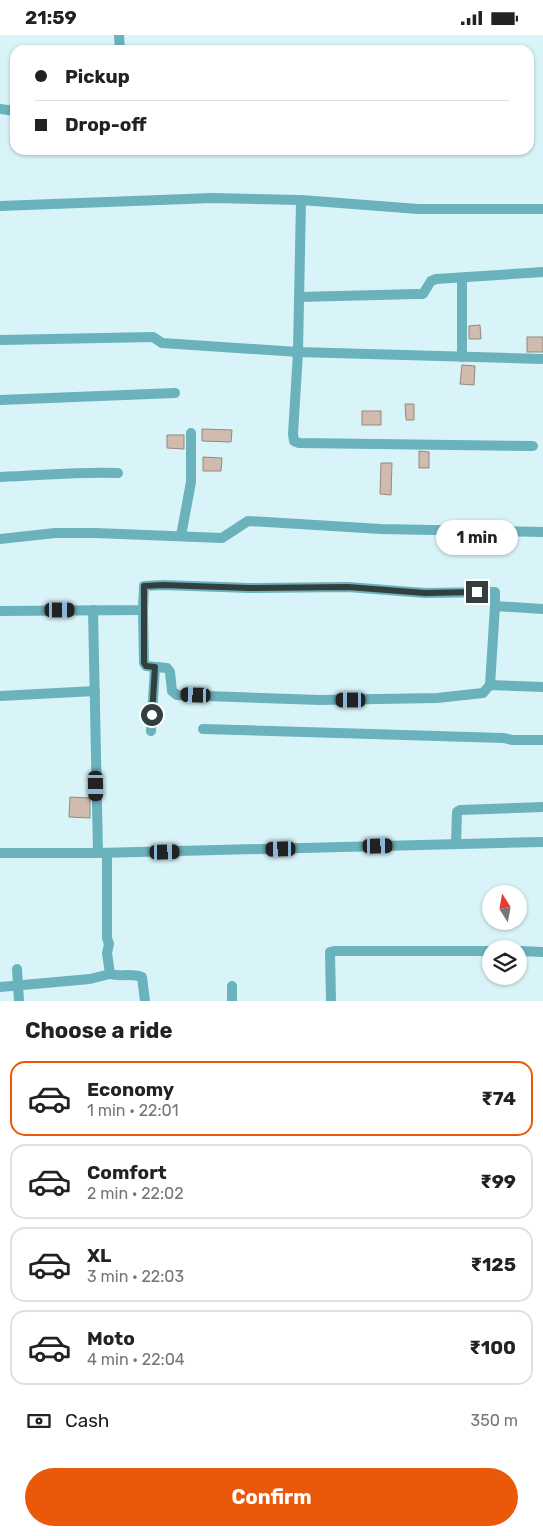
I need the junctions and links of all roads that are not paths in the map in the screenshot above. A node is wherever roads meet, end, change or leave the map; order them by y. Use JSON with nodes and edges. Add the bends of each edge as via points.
{"nodes":[{"id":1,"x":302,"y":200,"type":"junction"},
{"id":2,"x":0,"y":206,"type":"edge"},
{"id":3,"x":543,"y":209,"type":"edge"},
{"id":4,"x":543,"y":271,"type":"edge"},
{"id":5,"x":462,"y":278,"type":"junction"},
{"id":6,"x":300,"y":297,"type":"junction"},
{"id":7,"x":0,"y":340,"type":"edge"},
{"id":8,"x":298,"y":352,"type":"junction"},
{"id":9,"x":462,"y":357,"type":"junction"},
{"id":10,"x":543,"y":359,"type":"edge"},
{"id":11,"x":175,"y":393,"type":"dead end"},
{"id":12,"x":0,"y":400,"type":"edge"},
{"id":13,"x":191,"y":433,"type":"dead end"},
{"id":14,"x":533,"y":446,"type":"dead end"},
{"id":15,"x":118,"y":473,"type":"dead end"},
{"id":16,"x":0,"y":477,"type":"edge"},
{"id":17,"x":543,"y":532,"type":"edge"},
{"id":18,"x":181,"y":536,"type":"junction"},
{"id":19,"x":0,"y":539,"type":"edge"},
{"id":20,"x":495,"y":606,"type":"junction"},
{"id":21,"x":543,"y":609,"type":"edge"},
{"id":22,"x":93,"y":610,"type":"junction"},
{"id":23,"x":143,"y":610,"type":"junction"},
{"id":24,"x":0,"y":611,"type":"edge"},
{"id":25,"x":155,"y":667,"type":"junction"},
{"id":26,"x":490,"y":685,"type":"junction"},
{"id":27,"x":543,"y":687,"type":"edge"},
{"id":28,"x":95,"y":691,"type":"junction"},
{"id":29,"x":0,"y":696,"type":"edge"},
{"id":30,"x":203,"y":729,"type":"dead end"},
{"id":31,"x":151,"y":731,"type":"dead end"},
{"id":32,"x":543,"y":739,"type":"edge"},
{"id":33,"x":543,"y":807,"type":"edge"},
{"id":34,"x":543,"y":842,"type":"edge"},
{"id":35,"x":456,"y":845,"type":"junction"},
{"id":36,"x":0,"y":853,"type":"edge"},
{"id":37,"x":102,"y":853,"type":"junction"},
{"id":38,"x":482,"y":951,"type":"edge"},
{"id":39,"x":527,"y":951,"type":"edge"},
{"id":40,"x":543,"y":952,"type":"edge"},
{"id":41,"x":17,"y":969,"type":"dead end"},
{"id":42,"x":110,"y":974,"type":"junction"},
{"id":43,"x":18,"y":986,"type":"junction"},
{"id":44,"x":232,"y":986,"type":"dead end"},
{"id":45,"x":0,"y":987,"type":"edge"},
{"id":46,"x":19,"y":1001,"type":"edge"},
{"id":47,"x":145,"y":1001,"type":"edge"},
{"id":48,"x":232,"y":1001,"type":"edge"},
{"id":49,"x":331,"y":1001,"type":"edge"}],
"edges":[{"from":1,"to":2,"type":"street","via":[[213,198]]},
{"from":1,"to":3,"type":"street","via":[[418,209]]},
{"from":1,"to":6,"type":"street"},
{"from":4,"to":5,"type":"street"},
{"from":5,"to":6,"type":"street","via":[[431,281],[423,294]]},
{"from":5,"to":9,"type":"street"},
{"from":6,"to":8,"type":"street"},
{"from":7,"to":8,"type":"street","via":[[153,337],[162,343]]},
{"from":8,"to":9,"type":"street"},
{"from":8,"to":14,"type":"street","via":[[294,441]]},
{"from":9,"to":10,"type":"street"},
{"from":11,"to":12,"type":"street"},
{"from":13,"to":18,"type":"street","via":[[191,482]]},
{"from":15,"to":16,"type":"street"},
{"from":17,"to":18,"type":"street","via":[[381,529],[248,521],[222,538]]},
{"from":18,"to":19,"type":"street","via":[[55,533]]},
{"from":20,"to":21,"type":"street"},
{"from":20,"to":23,"type":"street","via":[[495,592],[163,585],[144,586]]},
{"from":20,"to":26,"type":"street"},
{"from":22,"to":23,"type":"street"},
{"from":22,"to":24,"type":"street"},
{"from":22,"to":28,"type":"street"},
{"from":23,"to":25,"type":"street","via":[[144,663]]},
{"from":25,"to":26,"type":"street","via":[[169,669],[172,691],[177,695],[320,700],[437,698],[483,693]]},
{"from":25,"to":31,"type":"street"},
{"from":26,"to":27,"type":"street"},
{"from":28,"to":29,"type":"street"},
{"from":28,"to":37,"type":"street"},
{"from":30,"to":32,"type":"street"},
{"from":33,"to":35,"type":"street","via":[[460,809],[457,812]]},
{"from":34,"to":35,"type":"street"},
{"from":35,"to":37,"type":"street"},
{"from":36,"to":37,"type":"street"},
{"from":37,"to":42,"type":"street"},
{"from":38,"to":49,"type":"street","via":[[330,952]]},
{"from":39,"to":40,"type":"street"},
{"from":41,"to":43,"type":"street"},
{"from":42,"to":43,"type":"street"},
{"from":42,"to":47,"type":"street","via":[[142,977]]},
{"from":43,"to":45,"type":"street"},
{"from":43,"to":46,"type":"street"},
{"from":44,"to":48,"type":"street"}]}
